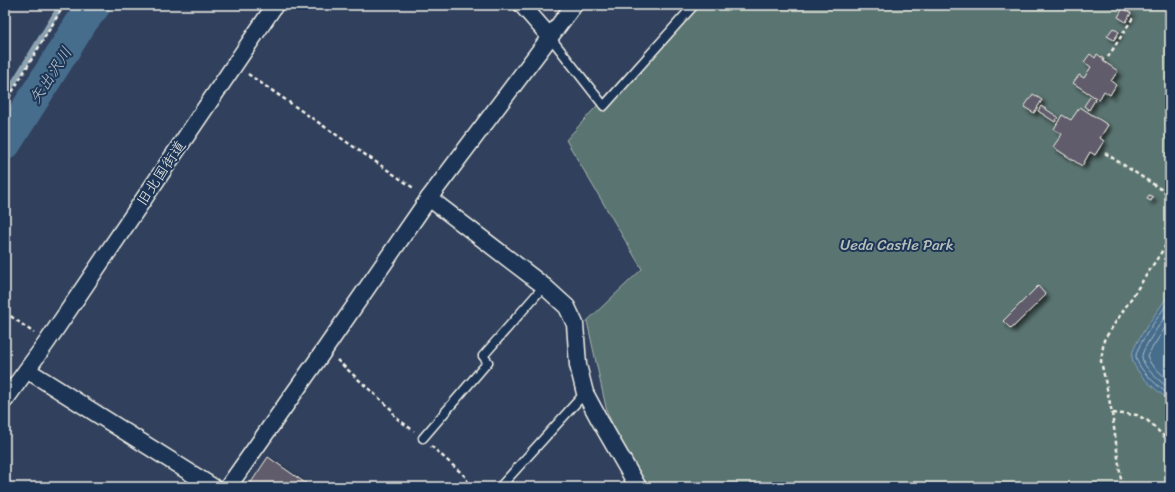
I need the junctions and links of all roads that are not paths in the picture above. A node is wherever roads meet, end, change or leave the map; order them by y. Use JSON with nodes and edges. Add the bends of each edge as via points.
{"nodes":[{"id":1,"x":275,"y":5,"type":"edge"},
{"id":2,"x":522,"y":5,"type":"edge"},
{"id":3,"x":574,"y":5,"type":"edge"},
{"id":4,"x":694,"y":5,"type":"edge"},
{"id":5,"x":550,"y":38,"type":"junction"},
{"id":6,"x":429,"y":198,"type":"junction"},
{"id":7,"x":544,"y":286,"type":"junction"},
{"id":8,"x":27,"y":370,"type":"junction"},
{"id":9,"x":585,"y":393,"type":"junction"},
{"id":10,"x":5,"y":400,"type":"edge"},
{"id":11,"x":423,"y":438,"type":"road end"},
{"id":12,"x":213,"y":487,"type":"edge"},
{"id":13,"x":228,"y":487,"type":"edge"},
{"id":14,"x":500,"y":487,"type":"edge"},
{"id":15,"x":638,"y":487,"type":"edge"}],
"edges":[{"from":1,"to":8,"type":"street","name":"旧北国街道"},
{"from":2,"to":5,"type":"street"},
{"from":3,"to":5,"type":"street"},
{"from":4,"to":5,"type":"lane","via":[[604,106]]},
{"from":5,"to":6,"type":"street"},
{"from":6,"to":7,"type":"street"},
{"from":6,"to":13,"type":"street"},
{"from":7,"to":9,"type":"street","via":[[567,307],[575,324],[578,365]]},
{"from":7,"to":11,"type":"lane","via":[[483,356],[488,362]]},
{"from":8,"to":10,"type":"street"},
{"from":8,"to":12,"type":"street"},
{"from":9,"to":14,"type":"lane"},
{"from":9,"to":15,"type":"street"}]}
